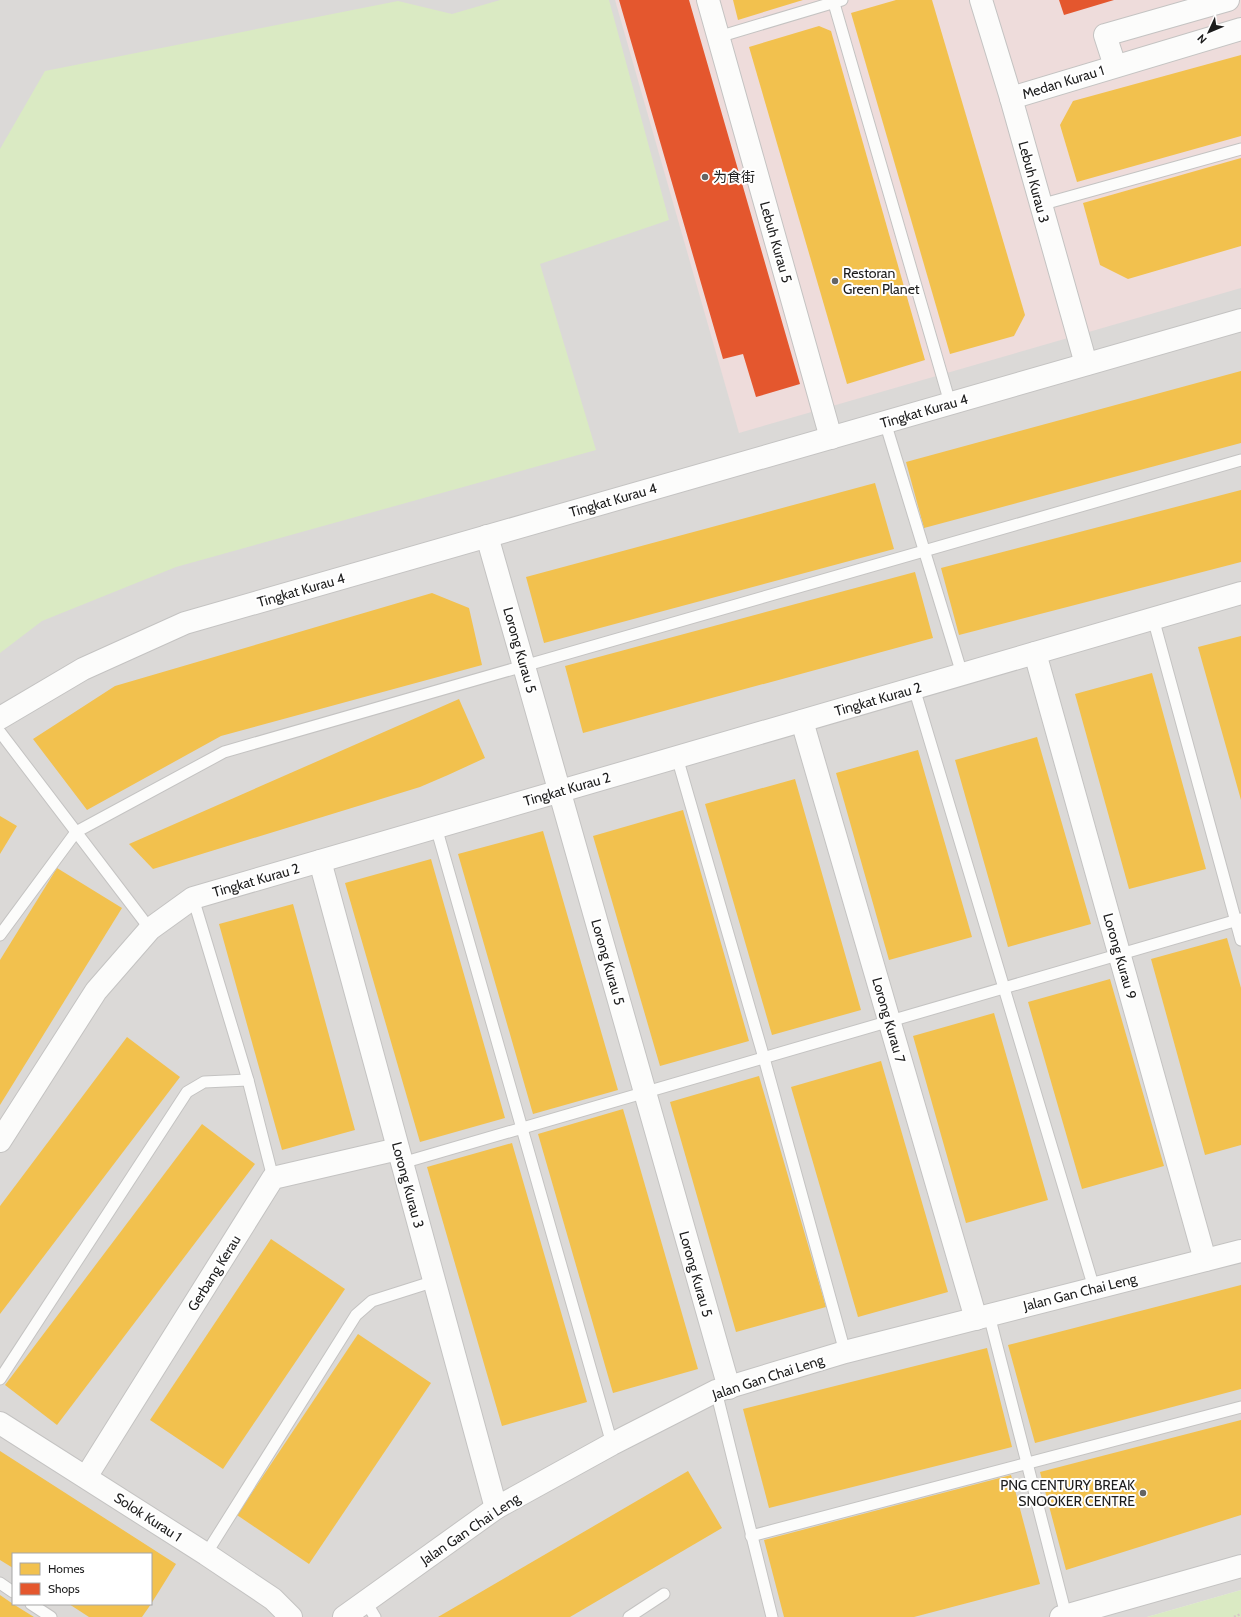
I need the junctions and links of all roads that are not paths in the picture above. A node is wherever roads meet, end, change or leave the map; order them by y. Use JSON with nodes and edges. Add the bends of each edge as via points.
{"nodes":[{"id":1,"x":708,"y":0,"type":"edge"},
{"id":2,"x":981,"y":0,"type":"edge"},
{"id":3,"x":1228,"y":0,"type":"edge"},
{"id":4,"x":836,"y":1,"type":"edge"},
{"id":5,"x":1241,"y":29,"type":"edge"},
{"id":6,"x":718,"y":37,"type":"junction"},
{"id":7,"x":1115,"y":66,"type":"junction"},
{"id":8,"x":1011,"y":98,"type":"junction"},
{"id":9,"x":1241,"y":149,"type":"edge"},
{"id":10,"x":1040,"y":205,"type":"junction"},
{"id":11,"x":1241,"y":320,"type":"edge"},
{"id":12,"x":1086,"y":364,"type":"junction"},
{"id":13,"x":950,"y":403,"type":"junction"},
{"id":14,"x":885,"y":422,"type":"junction"},
{"id":15,"x":831,"y":438,"type":"junction"},
{"id":16,"x":1241,"y":460,"type":"edge"},
{"id":17,"x":487,"y":536,"type":"junction"},
{"id":18,"x":925,"y":550,"type":"junction"},
{"id":19,"x":1241,"y":593,"type":"edge"},
{"id":20,"x":1153,"y":618,"type":"junction"},
{"id":21,"x":1035,"y":653,"type":"junction"},
{"id":22,"x":524,"y":666,"type":"junction"},
{"id":23,"x":962,"y":674,"type":"junction"},
{"id":24,"x":914,"y":688,"type":"junction"},
{"id":25,"x":0,"y":718,"type":"edge"},
{"id":26,"x":802,"y":721,"type":"junction"},
{"id":27,"x":0,"y":732,"type":"edge"},
{"id":28,"x":677,"y":757,"type":"junction"},
{"id":29,"x":560,"y":791,"type":"junction"},
{"id":30,"x":436,"y":827,"type":"junction"},
{"id":31,"x":76,"y":832,"type":"junction"},
{"id":32,"x":320,"y":862,"type":"junction"},
{"id":33,"x":192,"y":898,"type":"junction"},
{"id":34,"x":1238,"y":920,"type":"edge"},
{"id":35,"x":150,"y":929,"type":"junction"},
{"id":36,"x":0,"y":935,"type":"edge"},
{"id":37,"x":1241,"y":940,"type":"edge"},
{"id":38,"x":1120,"y":955,"type":"junction"},
{"id":39,"x":1004,"y":988,"type":"junction"},
{"id":40,"x":890,"y":1021,"type":"junction"},
{"id":41,"x":764,"y":1058,"type":"junction"},
{"id":42,"x":248,"y":1080,"type":"junction"},
{"id":43,"x":644,"y":1092,"type":"junction"},
{"id":44,"x":522,"y":1128,"type":"junction"},
{"id":45,"x":0,"y":1141,"type":"edge"},
{"id":46,"x":400,"y":1156,"type":"junction"},
{"id":47,"x":274,"y":1178,"type":"junction"},
{"id":48,"x":1241,"y":1251,"type":"edge"},
{"id":49,"x":1205,"y":1260,"type":"junction"},
{"id":50,"x":434,"y":1280,"type":"junction"},
{"id":51,"x":1094,"y":1288,"type":"junction"},
{"id":52,"x":983,"y":1317,"type":"junction"},
{"id":53,"x":845,"y":1352,"type":"junction"},
{"id":54,"x":0,"y":1379,"type":"edge"},
{"id":55,"x":722,"y":1390,"type":"junction"},
{"id":56,"x":1241,"y":1407,"type":"edge"},
{"id":57,"x":0,"y":1423,"type":"edge"},
{"id":58,"x":612,"y":1444,"type":"junction"},
{"id":59,"x":1027,"y":1462,"type":"junction"},
{"id":60,"x":86,"y":1477,"type":"junction"},
{"id":61,"x":496,"y":1508,"type":"junction"},
{"id":62,"x":751,"y":1536,"type":"junction"},
{"id":63,"x":206,"y":1554,"type":"junction"},
{"id":64,"x":1241,"y":1566,"type":"edge"},
{"id":65,"x":0,"y":1583,"type":"edge"},
{"id":66,"x":12,"y":1591,"type":"edge"},
{"id":67,"x":664,"y":1594,"type":"dead end"},
{"id":68,"x":33,"y":1605,"type":"edge"},
{"id":69,"x":370,"y":1609,"type":"edge"},
{"id":70,"x":1064,"y":1616,"type":"edge"},
{"id":71,"x":51,"y":1617,"type":"edge"},
{"id":72,"x":291,"y":1617,"type":"edge"},
{"id":73,"x":344,"y":1617,"type":"edge"},
{"id":74,"x":629,"y":1617,"type":"edge"},
{"id":75,"x":772,"y":1617,"type":"edge"}],
"edges":[{"from":1,"to":6,"type":"street","name":"Lebuh Kurau 5"},
{"from":2,"to":8,"type":"street","name":"Lebuh Kurau 3"},
{"from":3,"to":7,"type":"street","name":"Medan Kurau 1","via":[[1105,35]]},
{"from":4,"to":6,"type":"lane"},
{"from":4,"to":13,"type":"lane"},
{"from":5,"to":7,"type":"street","name":"Medan Kurau 1"},
{"from":6,"to":15,"type":"street","name":"Lebuh Kurau 5"},
{"from":7,"to":8,"type":"street","name":"Medan Kurau 1"},
{"from":8,"to":10,"type":"street","name":"Lebuh Kurau 3"},
{"from":9,"to":10,"type":"lane"},
{"from":10,"to":12,"type":"street","name":"Lebuh Kurau 3"},
{"from":11,"to":12,"type":"street","name":"Tingkat Kurau 4"},
{"from":12,"to":13,"type":"street","name":"Tingkat Kurau 4"},
{"from":13,"to":14,"type":"street","name":"Tingkat Kurau 4"},
{"from":14,"to":15,"type":"street","name":"Tingkat Kurau 4"},
{"from":14,"to":18,"type":"lane"},
{"from":15,"to":17,"type":"street","name":"Tingkat Kurau 4"},
{"from":16,"to":18,"type":"lane"},
{"from":17,"to":22,"type":"street","name":"Lorong Kurau 5"},
{"from":17,"to":25,"type":"street","name":"Tingkat Kurau 4","via":[[185,623],[83,669]]},
{"from":18,"to":22,"type":"lane"},
{"from":18,"to":23,"type":"lane"},
{"from":19,"to":20,"type":"street","name":"Tingkat Kurau 2"},
{"from":20,"to":21,"type":"street","name":"Tingkat Kurau 2"},
{"from":20,"to":34,"type":"lane"},
{"from":21,"to":23,"type":"street","name":"Tingkat Kurau 2"},
{"from":21,"to":38,"type":"street","name":"Lorong Kurau 9"},
{"from":22,"to":29,"type":"street","name":"Lorong Kurau 5"},
{"from":22,"to":31,"type":"lane","via":[[224,752]]},
{"from":23,"to":24,"type":"street","name":"Tingkat Kurau 2"},
{"from":24,"to":26,"type":"street","name":"Tingkat Kurau 2"},
{"from":24,"to":39,"type":"lane"},
{"from":26,"to":28,"type":"street","name":"Tingkat Kurau 2"},
{"from":26,"to":40,"type":"street","name":"Lorong Kurau 7"},
{"from":27,"to":31,"type":"lane"},
{"from":28,"to":29,"type":"street","name":"Tingkat Kurau 2"},
{"from":28,"to":41,"type":"lane"},
{"from":29,"to":30,"type":"street","name":"Tingkat Kurau 2"},
{"from":29,"to":43,"type":"street","name":"Lorong Kurau 5"},
{"from":30,"to":32,"type":"street","name":"Tingkat Kurau 2"},
{"from":30,"to":44,"type":"lane"},
{"from":31,"to":35,"type":"lane"},
{"from":31,"to":36,"type":"lane"},
{"from":32,"to":33,"type":"street","name":"Tingkat Kurau 2"},
{"from":32,"to":46,"type":"street","name":"Lorong Kurau 3"},
{"from":33,"to":35,"type":"street","name":"Tingkat Kurau 2"},
{"from":33,"to":42,"type":"lane"},
{"from":34,"to":37,"type":"lane"},
{"from":34,"to":38,"type":"lane"},
{"from":35,"to":45,"type":"street","name":"Tingkat Kurau 2","via":[[96,991]]},
{"from":38,"to":39,"type":"lane"},
{"from":38,"to":49,"type":"street","name":"Lorong Kurau 9"},
{"from":39,"to":40,"type":"lane"},
{"from":39,"to":51,"type":"lane"},
{"from":40,"to":41,"type":"lane"},
{"from":40,"to":52,"type":"street","name":"Lorong Kurau 7"},
{"from":41,"to":43,"type":"lane"},
{"from":41,"to":53,"type":"lane"},
{"from":42,"to":47,"type":"lane"},
{"from":42,"to":54,"type":"lane","via":[[204,1082],[187,1092]]},
{"from":43,"to":44,"type":"lane"},
{"from":43,"to":55,"type":"street","name":"Lorong Kurau 5"},
{"from":44,"to":46,"type":"lane"},
{"from":44,"to":58,"type":"lane"},
{"from":46,"to":47,"type":"street"},
{"from":46,"to":50,"type":"street","name":"Lorong Kurau 3"},
{"from":47,"to":60,"type":"street","name":"Gerbang Kerau"},
{"from":48,"to":49,"type":"street","name":"Jalan Gan Chai Leng"},
{"from":49,"to":51,"type":"street","name":"Jalan Gan Chai Leng"},
{"from":50,"to":61,"type":"street","name":"Lorong Kurau 3"},
{"from":50,"to":63,"type":"lane","via":[[372,1301],[356,1315]]},
{"from":51,"to":52,"type":"street","name":"Jalan Gan Chai Leng"},
{"from":52,"to":53,"type":"street","name":"Jalan Gan Chai Leng"},
{"from":52,"to":59,"type":"lane"},
{"from":53,"to":55,"type":"street","name":"Jalan Gan Chai Leng"},
{"from":55,"to":58,"type":"street","name":"Jalan Gan Chai Leng"},
{"from":55,"to":62,"type":"lane"},
{"from":56,"to":59,"type":"lane"},
{"from":57,"to":60,"type":"street","name":"Solok Kurau 1"},
{"from":58,"to":61,"type":"street","name":"Jalan Gan Chai Leng"},
{"from":59,"to":62,"type":"lane"},
{"from":59,"to":70,"type":"lane"},
{"from":60,"to":63,"type":"street","name":"Solok Kurau 1"},
{"from":61,"to":69,"type":"street","name":"Jalan Gan Chai Leng"},
{"from":62,"to":75,"type":"lane"},
{"from":63,"to":72,"type":"street","name":"Solok Kurau 1","via":[[272,1599]]},
{"from":64,"to":70,"type":"street"},
{"from":65,"to":66,"type":"lane"},
{"from":67,"to":74,"type":"lane"},
{"from":68,"to":71,"type":"lane"},
{"from":69,"to":73,"type":"street","name":"Jalan Gan Chai Leng"}]}
